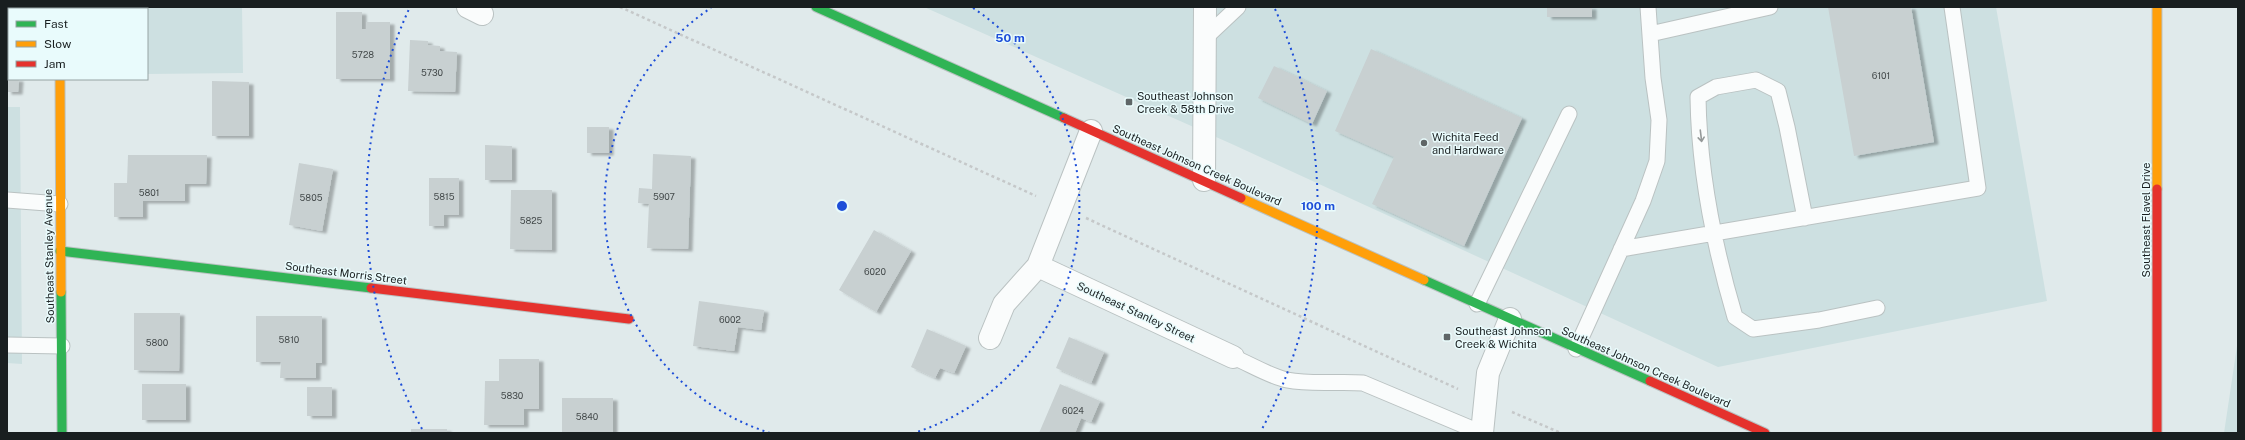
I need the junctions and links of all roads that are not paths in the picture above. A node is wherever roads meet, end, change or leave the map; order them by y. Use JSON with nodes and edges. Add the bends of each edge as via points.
{"nodes":[{"id":1,"x":816,"y":7,"type":"edge"},
{"id":2,"x":1205,"y":7,"type":"edge"},
{"id":3,"x":1238,"y":7,"type":"edge"},
{"id":4,"x":1648,"y":7,"type":"edge"},
{"id":5,"x":1770,"y":7,"type":"edge"},
{"id":6,"x":1952,"y":7,"type":"edge"},
{"id":7,"x":2157,"y":7,"type":"edge"},
{"id":8,"x":1650,"y":34,"type":"junction"},
{"id":9,"x":1205,"y":38,"type":"junction"},
{"id":10,"x":60,"y":80,"type":"edge"},
{"id":11,"x":1569,"y":114,"type":"dead end"},
{"id":12,"x":1091,"y":131,"type":"junction"},
{"id":13,"x":1204,"y":180,"type":"junction"},
{"id":14,"x":7,"y":200,"type":"edge"},
{"id":15,"x":60,"y":204,"type":"junction"},
{"id":16,"x":1805,"y":218,"type":"junction"},
{"id":17,"x":1713,"y":233,"type":"junction"},
{"id":18,"x":1621,"y":249,"type":"junction"},
{"id":19,"x":60,"y":251,"type":"junction"},
{"id":20,"x":1038,"y":266,"type":"junction"},
{"id":21,"x":1477,"y":304,"type":"junction"},
{"id":22,"x":1877,"y":308,"type":"dead end"},
{"id":23,"x":629,"y":319,"type":"dead end"},
{"id":24,"x":1510,"y":319,"type":"junction"},
{"id":25,"x":990,"y":338,"type":"dead end"},
{"id":26,"x":7,"y":345,"type":"edge"},
{"id":27,"x":62,"y":346,"type":"junction"},
{"id":28,"x":1576,"y":348,"type":"junction"},
{"id":29,"x":1234,"y":357,"type":"joint"},
{"id":30,"x":62,"y":433,"type":"edge"},
{"id":31,"x":1482,"y":433,"type":"edge"},
{"id":32,"x":1765,"y":433,"type":"edge"},
{"id":33,"x":2157,"y":433,"type":"edge"}],
"edges":[{"from":1,"to":12,"type":"street","name":"Southeast Johnson Creek Boulevard"},
{"from":2,"to":9,"type":"street"},
{"from":3,"to":9,"type":"lane"},
{"from":4,"to":8,"type":"lane"},
{"from":5,"to":8,"type":"lane"},
{"from":6,"to":16,"type":"lane","via":[[1978,188]]},
{"from":7,"to":33,"type":"street","name":"Southeast Flavel Drive"},
{"from":8,"to":18,"type":"lane","via":[[1659,120],[1657,161]]},
{"from":9,"to":13,"type":"street"},
{"from":10,"to":15,"type":"street","name":"Southeast Stanley Avenue"},
{"from":11,"to":21,"type":"lane"},
{"from":12,"to":13,"type":"street","name":"Southeast Johnson Creek Boulevard"},
{"from":12,"to":20,"type":"street"},
{"from":13,"to":21,"type":"street","name":"Southeast Johnson Creek Boulevard"},
{"from":14,"to":15,"type":"lane"},
{"from":15,"to":19,"type":"street","name":"Southeast Stanley Avenue"},
{"from":16,"to":17,"type":"lane"},
{"from":16,"to":17,"type":"lane","one_way":true,"via":[[1778,91],[1756,80],[1716,87],[1698,97],[1698,116]]},
{"from":17,"to":18,"type":"lane"},
{"from":17,"to":22,"type":"lane","via":[[1735,317],[1754,330]]},
{"from":18,"to":28,"type":"lane"},
{"from":19,"to":23,"type":"street","name":"Southeast Morris Street"},
{"from":19,"to":27,"type":"street","name":"Southeast Stanley Avenue"},
{"from":20,"to":25,"type":"street","via":[[1004,304]]},
{"from":20,"to":29,"type":"street","name":"Southeast Stanley Street"},
{"from":21,"to":24,"type":"street","name":"Southeast Johnson Creek Boulevard"},
{"from":24,"to":28,"type":"street","name":"Southeast Johnson Creek Boulevard"},
{"from":24,"to":31,"type":"street","via":[[1490,365]]},
{"from":26,"to":27,"type":"lane"},
{"from":27,"to":30,"type":"street","name":"Southeast Stanley Avenue"},
{"from":28,"to":32,"type":"street","name":"Southeast Johnson Creek Boulevard"},
{"from":29,"to":31,"type":"lane","via":[[1285,380],[1363,383]]}]}
